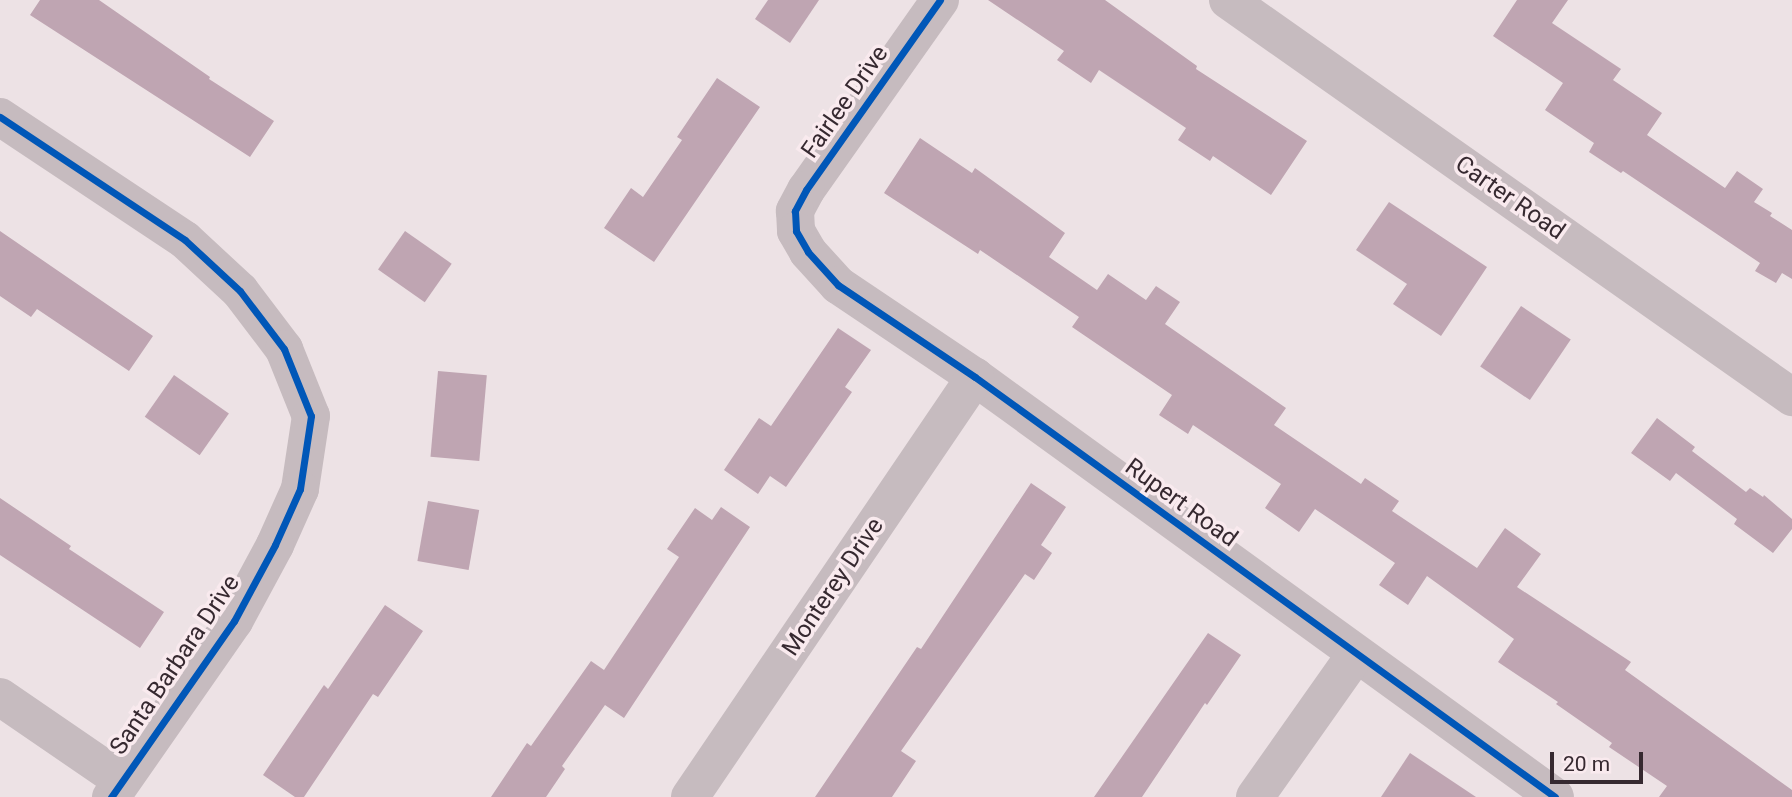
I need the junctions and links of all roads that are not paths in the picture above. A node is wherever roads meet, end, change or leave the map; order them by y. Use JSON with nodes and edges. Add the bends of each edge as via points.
{"nodes":[{"id":1,"x":940,"y":0,"type":"edge"},
{"id":2,"x":1228,"y":0,"type":"edge"},
{"id":3,"x":0,"y":117,"type":"edge"},
{"id":4,"x":796,"y":231,"type":"joint"},
{"id":5,"x":975,"y":377,"type":"junction"},
{"id":6,"x":1792,"y":397,"type":"edge"},
{"id":7,"x":1356,"y":654,"type":"junction"},
{"id":8,"x":0,"y":697,"type":"edge"},
{"id":9,"x":116,"y":788,"type":"edge"},
{"id":10,"x":691,"y":797,"type":"edge"},
{"id":11,"x":1255,"y":797,"type":"edge"},
{"id":12,"x":1555,"y":797,"type":"edge"}],
"edges":[{"from":1,"to":4,"type":"street","name":"Fairlee Drive","via":[[806,190],[795,211]]},
{"from":2,"to":6,"type":"street","name":"Carter Road"},
{"from":3,"to":9,"type":"street","name":"Santa Barbara Drive","via":[[185,240],[240,291],[284,349],[311,416],[300,489],[275,545],[234,621]]},
{"from":4,"to":5,"type":"street","name":"Rupert Road","via":[[838,285]]},
{"from":5,"to":7,"type":"street","name":"Rupert Road"},
{"from":5,"to":10,"type":"street","name":"Monterey Drive"},
{"from":7,"to":11,"type":"street"},
{"from":7,"to":12,"type":"street","name":"Rupert Road"},
{"from":8,"to":9,"type":"street"}]}
